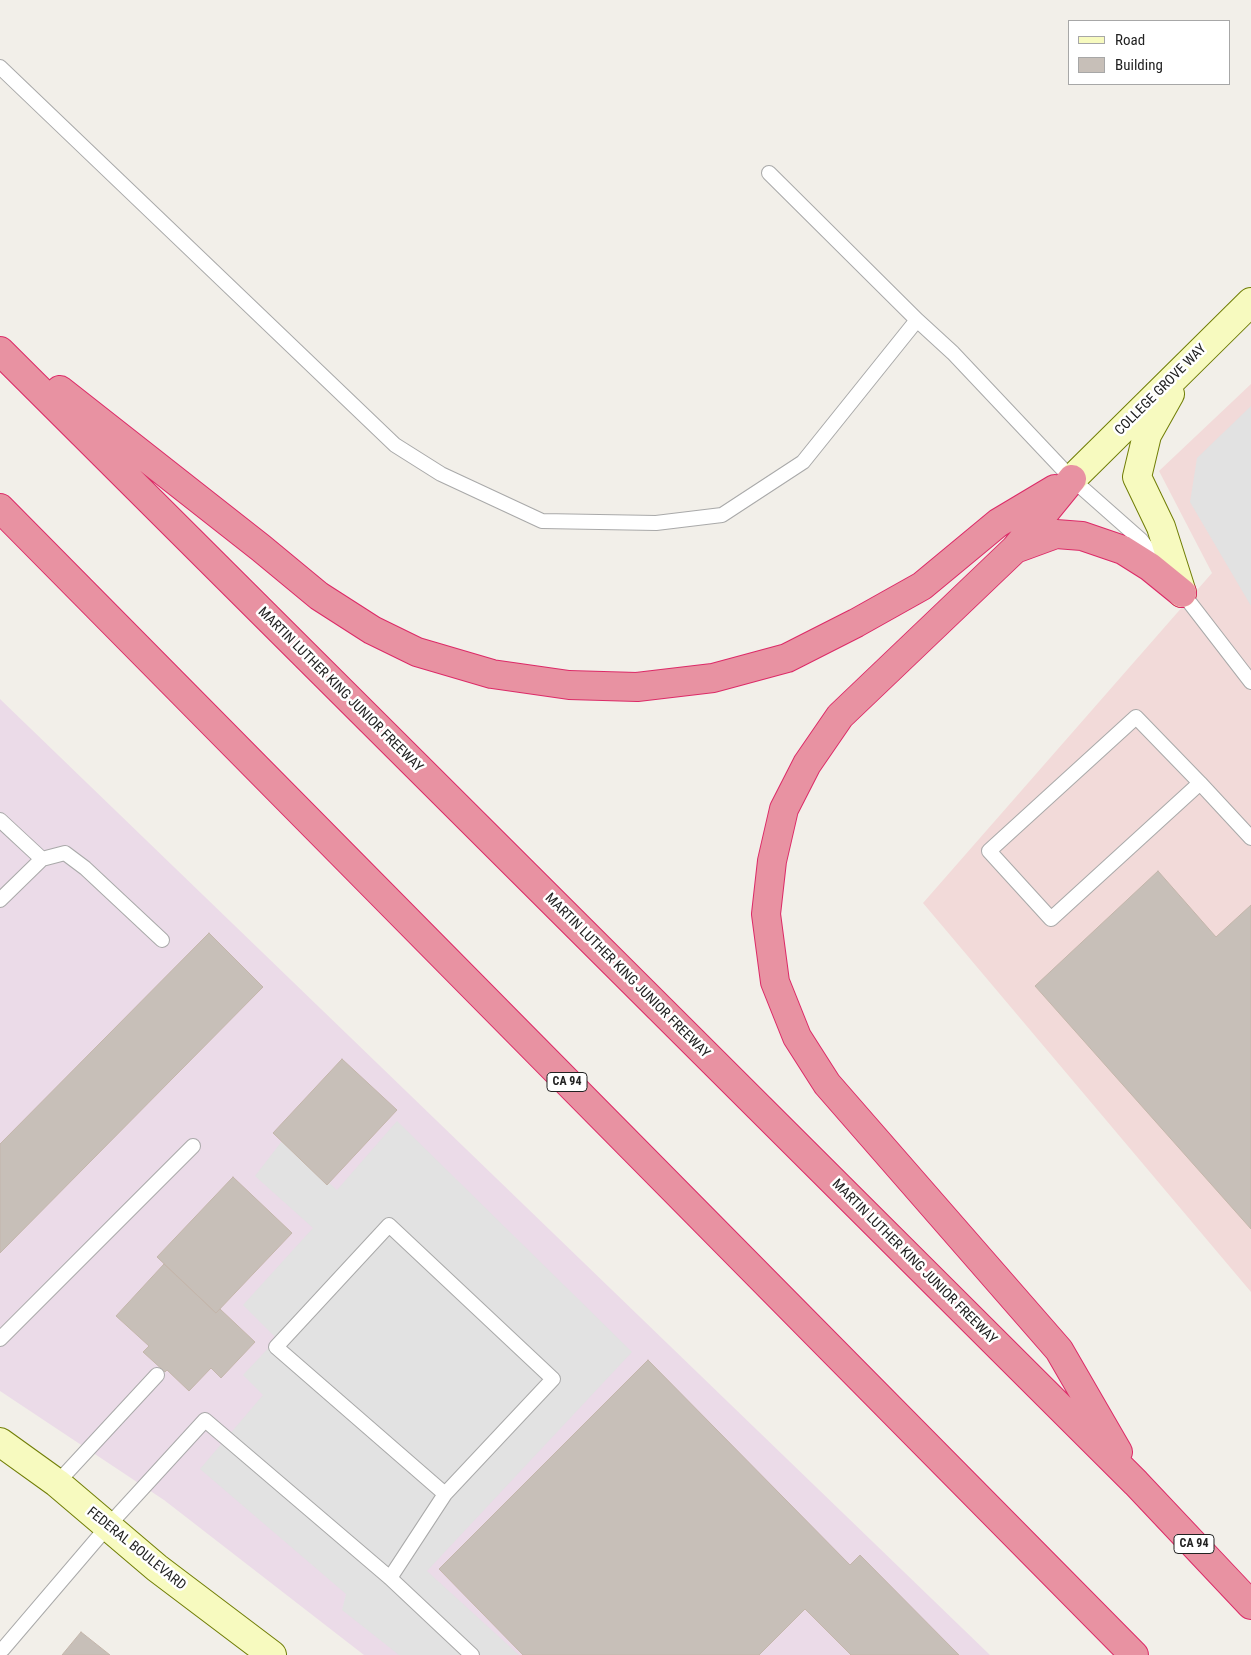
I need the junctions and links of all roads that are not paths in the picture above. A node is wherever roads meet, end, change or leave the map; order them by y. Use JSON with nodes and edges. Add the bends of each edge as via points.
{"nodes":[{"id":1,"x":0,"y":67,"type":"edge"},
{"id":2,"x":769,"y":173,"type":"dead end"},
{"id":3,"x":1251,"y":302,"type":"edge"},
{"id":4,"x":917,"y":320,"type":"junction"},
{"id":5,"x":0,"y":342,"type":"edge"},
{"id":6,"x":0,"y":351,"type":"edge"},
{"id":7,"x":1186,"y":366,"type":"junction"},
{"id":8,"x":1072,"y":479,"type":"junction"},
{"id":9,"x":0,"y":508,"type":"edge"},
{"id":10,"x":1015,"y":549,"type":"junction"},
{"id":11,"x":1182,"y":593,"type":"junction"},
{"id":12,"x":1251,"y":682,"type":"edge"},
{"id":13,"x":1200,"y":783,"type":"junction"},
{"id":14,"x":0,"y":820,"type":"edge"},
{"id":15,"x":1251,"y":838,"type":"edge"},
{"id":16,"x":42,"y":859,"type":"junction"},
{"id":17,"x":0,"y":900,"type":"edge"},
{"id":18,"x":162,"y":940,"type":"dead end"},
{"id":19,"x":193,"y":1146,"type":"dead end"},
{"id":20,"x":0,"y":1339,"type":"edge"},
{"id":21,"x":157,"y":1374,"type":"dead end"},
{"id":22,"x":0,"y":1442,"type":"edge"},
{"id":23,"x":1136,"y":1483,"type":"junction"},
{"id":24,"x":57,"y":1484,"type":"junction"},
{"id":25,"x":445,"y":1494,"type":"junction"},
{"id":26,"x":108,"y":1526,"type":"junction"},
{"id":27,"x":390,"y":1578,"type":"junction"},
{"id":28,"x":1251,"y":1605,"type":"edge"},
{"id":29,"x":3,"y":1649,"type":"dead end"},
{"id":30,"x":272,"y":1655,"type":"edge"},
{"id":31,"x":472,"y":1655,"type":"edge"},
{"id":32,"x":1134,"y":1655,"type":"edge"}],
"edges":[{"from":1,"to":4,"type":"lane","via":[[395,445],[442,474],[542,521],[656,523],[722,515],[803,462]]},
{"from":2,"to":4,"type":"lane"},
{"from":3,"to":7,"type":"main road","name":"COLLEGE GROVE WAY"},
{"from":4,"to":8,"type":"lane","via":[[953,353]]},
{"from":5,"to":8,"type":"highway","via":[[319,596],[372,630],[417,652],[492,674],[568,685],[637,687],[704,679],[787,658],[922,586],[998,524]]},
{"from":6,"to":23,"type":"highway","name":"MARTIN LUTHER KING JUNIOR FREEWAY","number":"CA 94"},
{"from":7,"to":8,"type":"main road","name":"COLLEGE GROVE WAY"},
{"from":7,"to":11,"type":"main road","via":[[1147,435],[1137,477],[1162,527]]},
{"from":8,"to":10,"type":"highway"},
{"from":8,"to":11,"type":"lane","via":[[1141,540]]},
{"from":9,"to":32,"type":"highway","number":"CA 94"},
{"from":10,"to":11,"type":"highway","via":[[1056,534],[1082,536],[1123,550]]},
{"from":10,"to":23,"type":"highway","via":[[840,716],[807,764],[784,808],[772,861],[766,914],[775,982],[797,1036],[827,1084],[1059,1350]]},
{"from":11,"to":12,"type":"lane"},
{"from":13,"to":13,"type":"lane","via":[[1051,919],[989,851],[1136,717]]},
{"from":13,"to":15,"type":"lane"},
{"from":14,"to":16,"type":"lane"},
{"from":16,"to":17,"type":"lane"},
{"from":16,"to":18,"type":"lane","via":[[65,853]]},
{"from":19,"to":20,"type":"lane"},
{"from":21,"to":24,"type":"lane"},
{"from":22,"to":24,"type":"main road","name":"FEDERAL BOULEVARD"},
{"from":23,"to":28,"type":"highway","name":"MARTIN LUTHER KING JUNIOR FREEWAY","number":"CA 94"},
{"from":24,"to":26,"type":"main road","name":"FEDERAL BOULEVARD"},
{"from":25,"to":25,"type":"lane","via":[[553,1379],[389,1225],[276,1347]]},
{"from":25,"to":27,"type":"lane"},
{"from":26,"to":27,"type":"lane","via":[[205,1420]]},
{"from":26,"to":29,"type":"lane"},
{"from":26,"to":30,"type":"main road","name":"FEDERAL BOULEVARD","via":[[157,1568]]},
{"from":27,"to":31,"type":"lane"}]}
